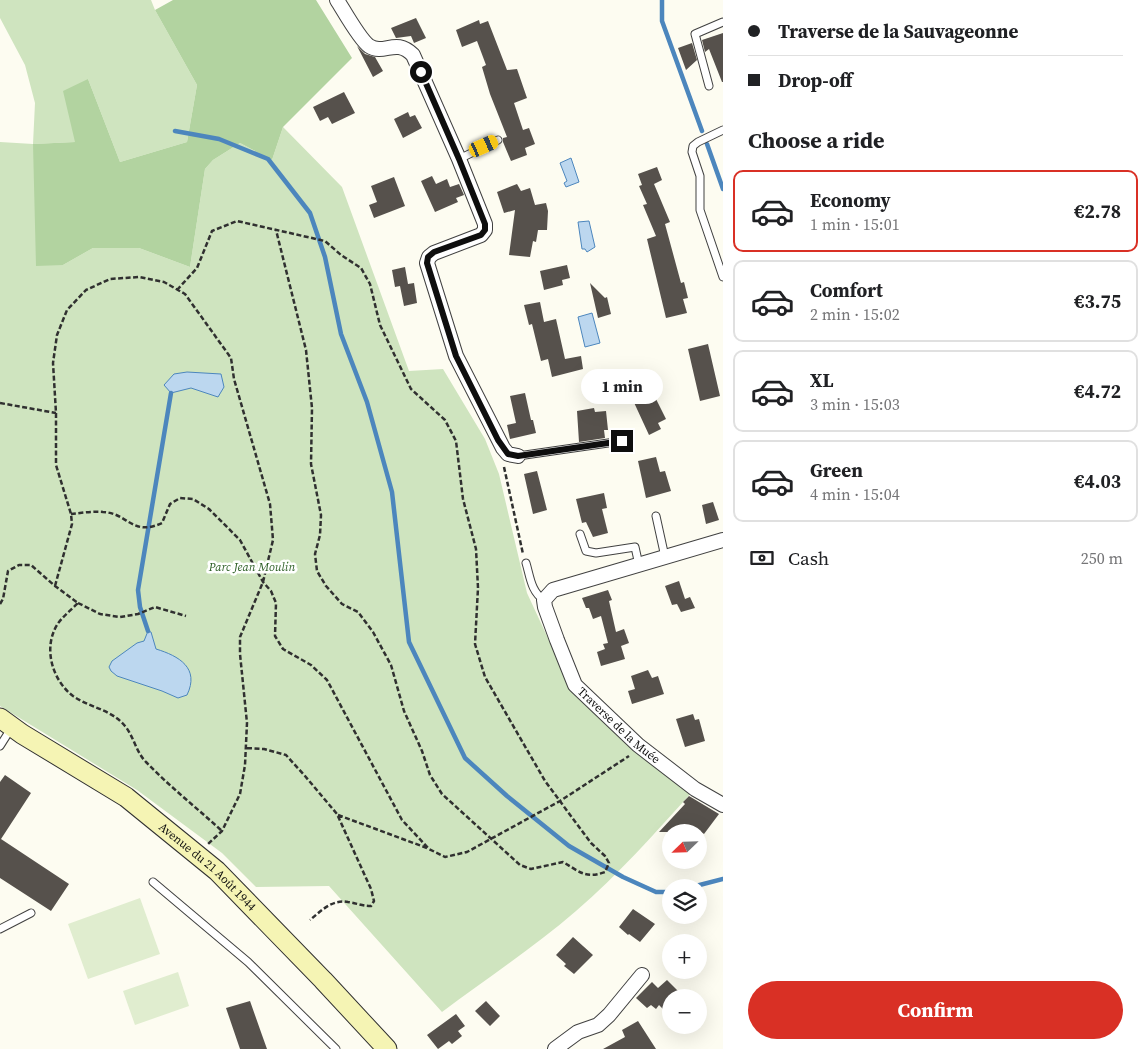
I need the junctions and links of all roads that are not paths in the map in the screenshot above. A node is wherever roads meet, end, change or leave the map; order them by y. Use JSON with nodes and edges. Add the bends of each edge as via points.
{"nodes":[{"id":1,"x":337,"y":0,"type":"edge"},
{"id":2,"x":723,"y":22,"type":"edge"},
{"id":3,"x":709,"y":86,"type":"dead end"},
{"id":4,"x":723,"y":130,"type":"edge"},
{"id":5,"x":498,"y":140,"type":"dead end"},
{"id":6,"x":459,"y":159,"type":"junction"},
{"id":7,"x":723,"y":277,"type":"edge"},
{"id":8,"x":622,"y":441,"type":"dead end"},
{"id":9,"x":513,"y":455,"type":"joint"},
{"id":10,"x":656,"y":516,"type":"dead end"},
{"id":11,"x":580,"y":534,"type":"dead end"},
{"id":12,"x":723,"y":540,"type":"edge"},
{"id":13,"x":665,"y":557,"type":"junction"},
{"id":14,"x":526,"y":562,"type":"road end"},
{"id":15,"x":639,"y":565,"type":"junction"},
{"id":16,"x":544,"y":600,"type":"junction"},
{"id":17,"x":6,"y":723,"type":"edge"},
{"id":18,"x":0,"y":746,"type":"edge"},
{"id":19,"x":723,"y":805,"type":"edge"},
{"id":20,"x":153,"y":882,"type":"dead end"},
{"id":21,"x":31,"y":913,"type":"dead end"},
{"id":22,"x":0,"y":928,"type":"edge"},
{"id":23,"x":642,"y":975,"type":"dead end"},
{"id":24,"x":336,"y":1049,"type":"edge"},
{"id":25,"x":387,"y":1049,"type":"edge"},
{"id":26,"x":555,"y":1049,"type":"edge"}],
"edges":[{"from":1,"to":6,"type":"street","via":[[370,46],[379,49],[401,46],[413,55]]},
{"from":2,"to":3,"type":"lane","via":[[695,34]]},
{"from":4,"to":7,"type":"lane","via":[[698,142],[692,152],[700,176],[700,210]]},
{"from":5,"to":6,"type":"lane"},
{"from":6,"to":9,"type":"street","via":[[485,230],[481,235],[434,252],[427,263],[456,356],[498,440]]},
{"from":8,"to":9,"type":"lane"},
{"from":10,"to":13,"type":"lane"},
{"from":11,"to":15,"type":"lane","via":[[586,551],[596,553],[636,547]]},
{"from":12,"to":13,"type":"street"},
{"from":13,"to":15,"type":"street"},
{"from":14,"to":16,"type":"lane","via":[[534,590]]},
{"from":15,"to":16,"type":"street","via":[[554,590]]},
{"from":16,"to":19,"type":"street","name":"Traverse de la Muée","via":[[576,684],[638,745],[695,789]]},
{"from":17,"to":18,"type":"lane"},
{"from":17,"to":25,"type":"main road","name":"Avenue du 21 Août 1944","via":[[126,797],[198,854]]},
{"from":20,"to":24,"type":"lane","via":[[248,962]]},
{"from":21,"to":22,"type":"lane"},
{"from":23,"to":26,"type":"street","via":[[598,1025],[578,1032]]}]}
